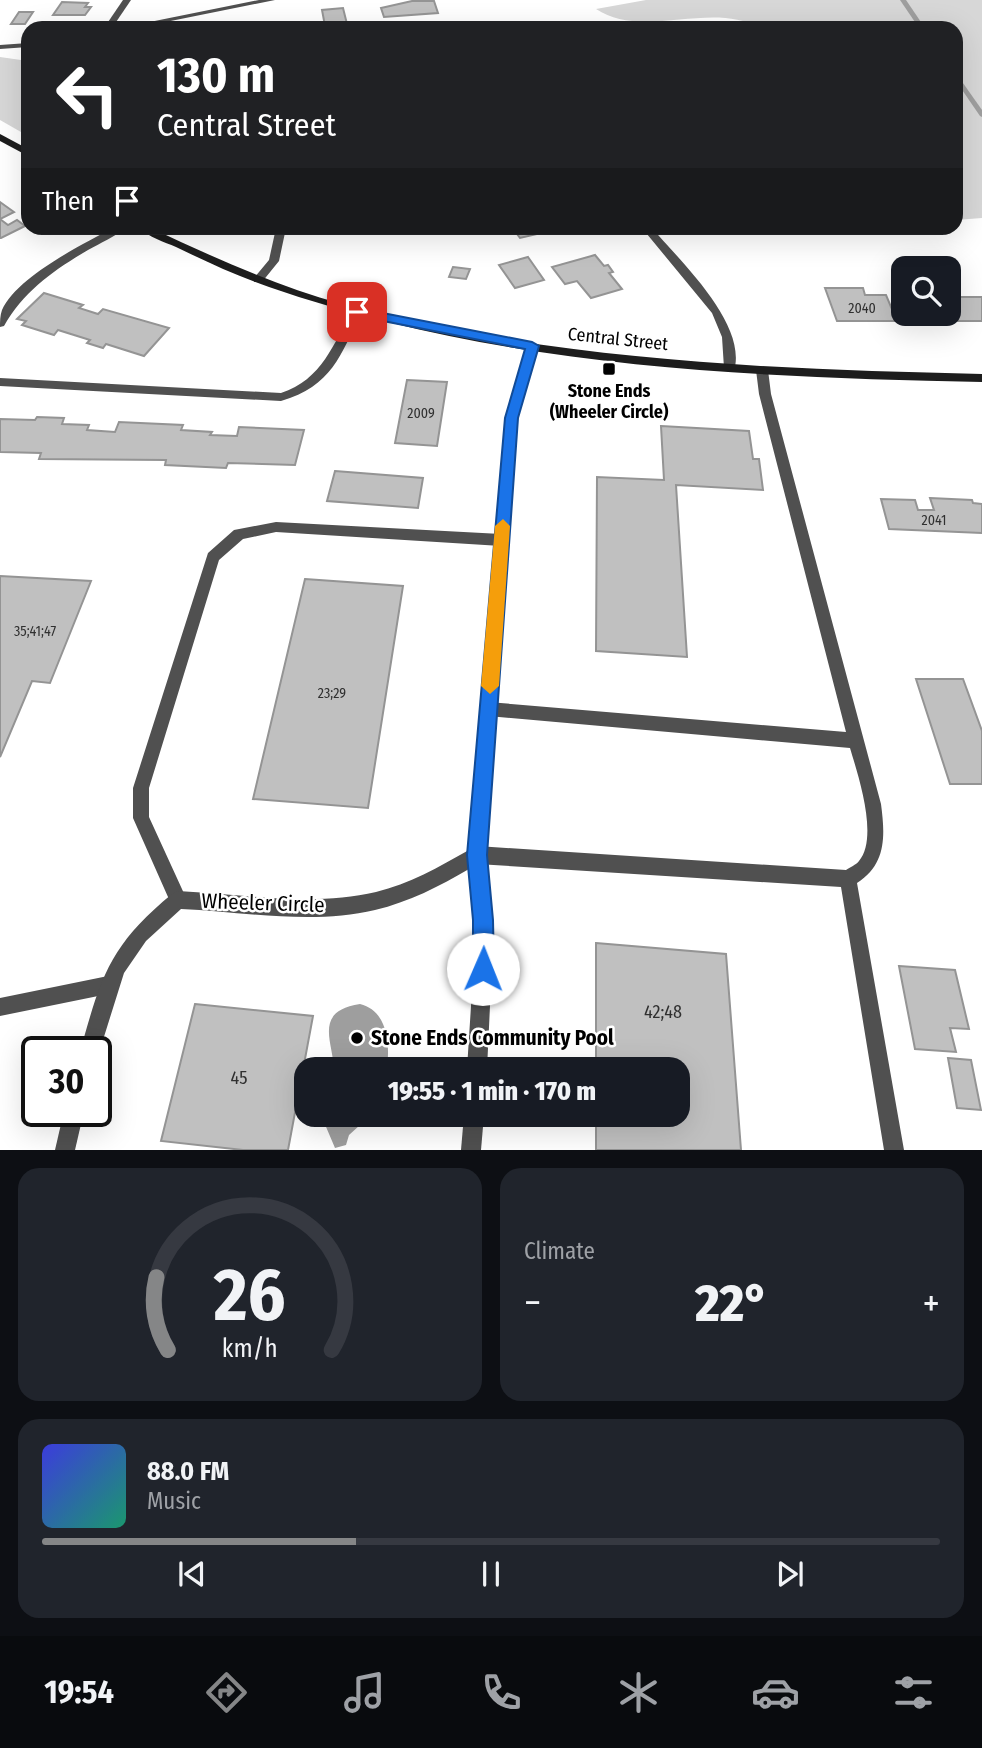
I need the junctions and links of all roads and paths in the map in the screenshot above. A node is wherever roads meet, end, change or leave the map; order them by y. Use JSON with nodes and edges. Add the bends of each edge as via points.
{"nodes":[{"id":1,"x":127,"y":0,"type":"edge"},
{"id":2,"x":271,"y":0,"type":"edge"},
{"id":3,"x":113,"y":21,"type":"edge"},
{"id":4,"x":161,"y":21,"type":"edge"},
{"id":5,"x":0,"y":47,"type":"edge"},
{"id":6,"x":21,"y":47,"type":"edge"},
{"id":7,"x":0,"y":137,"type":"edge"},
{"id":8,"x":21,"y":149,"type":"edge"},
{"id":9,"x":108,"y":235,"type":"edge"},
{"id":10,"x":157,"y":235,"type":"edge"},
{"id":11,"x":280,"y":235,"type":"edge"},
{"id":12,"x":653,"y":235,"type":"edge"},
{"id":13,"x":258,"y":280,"type":"junction"},
{"id":14,"x":357,"y":312,"type":"junction"},
{"id":15,"x":0,"y":323,"type":"edge"},
{"id":16,"x":532,"y":346,"type":"junction"},
{"id":17,"x":730,"y":368,"type":"junction"},
{"id":18,"x":762,"y":370,"type":"junction"},
{"id":19,"x":982,"y":378,"type":"edge"},
{"id":20,"x":0,"y":382,"type":"edge"},
{"id":21,"x":501,"y":540,"type":"junction"},
{"id":22,"x":488,"y":709,"type":"junction"},
{"id":23,"x":856,"y":741,"type":"junction"},
{"id":24,"x":477,"y":855,"type":"junction"},
{"id":25,"x":848,"y":879,"type":"junction"},
{"id":26,"x":178,"y":900,"type":"junction"},
{"id":27,"x":108,"y":985,"type":"junction"},
{"id":28,"x":0,"y":1007,"type":"edge"},
{"id":29,"x":94,"y":1036,"type":"edge"},
{"id":30,"x":478,"y":1057,"type":"edge"},
{"id":31,"x":70,"y":1127,"type":"edge"},
{"id":32,"x":473,"y":1127,"type":"edge"},
{"id":33,"x":65,"y":1150,"type":"edge"},
{"id":34,"x":471,"y":1150,"type":"edge"},
{"id":35,"x":894,"y":1150,"type":"edge"}],
"edges":[{"from":1,"to":3,"type":"street"},
{"from":2,"to":4,"type":"street"},
{"from":5,"to":6,"type":"street"},
{"from":7,"to":8,"type":"main road"},
{"from":9,"to":15,"type":"street","via":[[57,264],[15,300]]},
{"from":10,"to":13,"type":"main road","name":"Central Street"},
{"from":11,"to":13,"type":"street","via":[[274,261]]},
{"from":12,"to":17,"type":"street","via":[[717,312],[728,337]]},
{"from":13,"to":14,"type":"main road","name":"Central Street"},
{"from":14,"to":16,"type":"main road","name":"Central Street"},
{"from":14,"to":20,"type":"street","via":[[315,384],[281,397]]},
{"from":16,"to":17,"type":"main road","name":"Central Street"},
{"from":16,"to":21,"type":"street","via":[[512,418]]},
{"from":17,"to":18,"type":"main road","name":"Central Street"},
{"from":18,"to":19,"type":"main road","name":"Central Street"},
{"from":18,"to":23,"type":"street"},
{"from":21,"to":22,"type":"street"},
{"from":21,"to":26,"type":"street","via":[[276,527],[248,531],[225,543],[213,557],[141,788],[141,818]]},
{"from":22,"to":23,"type":"street"},
{"from":22,"to":24,"type":"street"},
{"from":23,"to":25,"type":"street","via":[[872,799],[875,841],[866,866]]},
{"from":24,"to":25,"type":"street"},
{"from":24,"to":26,"type":"street","name":"Wheeler Circle","via":[[444,874],[362,904]]},
{"from":24,"to":30,"type":"street","via":[[484,943]]},
{"from":25,"to":35,"type":"street"},
{"from":26,"to":27,"type":"street","name":"Wheeler Circle","via":[[138,934],[119,959]]},
{"from":27,"to":28,"type":"street"},
{"from":27,"to":29,"type":"street","name":"Wheeler Circle"},
{"from":31,"to":33,"type":"street"},
{"from":32,"to":34,"type":"street"}]}
